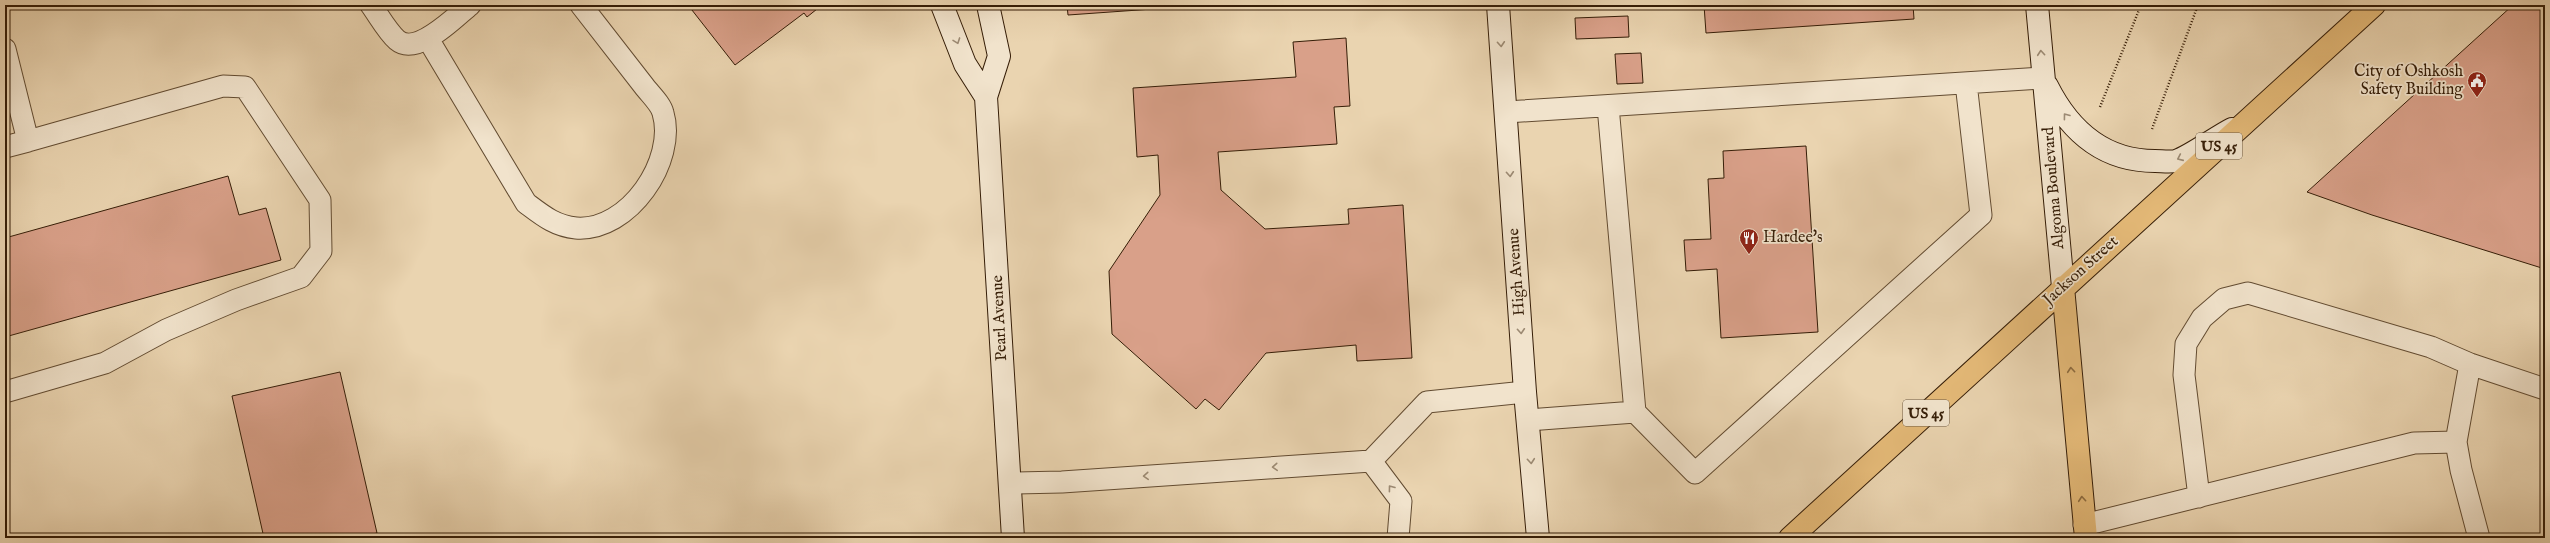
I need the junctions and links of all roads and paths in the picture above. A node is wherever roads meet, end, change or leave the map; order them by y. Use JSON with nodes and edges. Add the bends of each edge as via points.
{"nodes":[{"id":1,"x":371,"y":5,"type":"edge"},
{"id":2,"x":470,"y":5,"type":"edge"},
{"id":3,"x":580,"y":5,"type":"edge"},
{"id":4,"x":942,"y":5,"type":"edge"},
{"id":5,"x":988,"y":5,"type":"edge"},
{"id":6,"x":1498,"y":5,"type":"edge"},
{"id":7,"x":2037,"y":5,"type":"edge"},
{"id":8,"x":2141,"y":5,"type":"edge"},
{"id":9,"x":2198,"y":5,"type":"edge"},
{"id":10,"x":2374,"y":5,"type":"edge"},
{"id":11,"x":428,"y":40,"type":"junction"},
{"id":12,"x":5,"y":49,"type":"edge"},
{"id":13,"x":2043,"y":78,"type":"junction"},
{"id":14,"x":1966,"y":83,"type":"junction"},
{"id":15,"x":986,"y":97,"type":"junction"},
{"id":16,"x":1608,"y":106,"type":"junction"},
{"id":17,"x":2099,"y":109,"type":"dead end"},
{"id":18,"x":1506,"y":112,"type":"junction"},
{"id":19,"x":2250,"y":118,"type":"junction"},
{"id":20,"x":2152,"y":130,"type":"dead end"},
{"id":21,"x":28,"y":142,"type":"junction"},
{"id":22,"x":5,"y":147,"type":"edge"},
{"id":23,"x":2063,"y":287,"type":"junction"},
{"id":24,"x":2470,"y":364,"type":"junction"},
{"id":25,"x":2545,"y":388,"type":"edge"},
{"id":26,"x":5,"y":392,"type":"edge"},
{"id":27,"x":1525,"y":392,"type":"junction"},
{"id":28,"x":1635,"y":412,"type":"junction"},
{"id":29,"x":1528,"y":420,"type":"junction"},
{"id":30,"x":2456,"y":442,"type":"junction"},
{"id":31,"x":1371,"y":461,"type":"junction"},
{"id":32,"x":1010,"y":483,"type":"junction"},
{"id":33,"x":2199,"y":497,"type":"junction"},
{"id":34,"x":2085,"y":531,"type":"edge"},
{"id":35,"x":1013,"y":538,"type":"edge"},
{"id":36,"x":1398,"y":538,"type":"edge"},
{"id":37,"x":1538,"y":538,"type":"edge"},
{"id":38,"x":1790,"y":538,"type":"edge"},
{"id":39,"x":2479,"y":538,"type":"edge"}],
"edges":[{"from":1,"to":11,"type":"lane","via":[[398,41],[411,44]]},
{"from":2,"to":11,"type":"lane"},
{"from":3,"to":11,"type":"lane","via":[[663,111],[667,136],[658,169],[636,201],[606,222],[577,228],[550,222],[526,203]]},
{"from":4,"to":15,"type":"main road","name":"Pearl Avenue","one_way":true,"via":[[965,64]]},
{"from":5,"to":15,"type":"main road","name":"Pearl Avenue","via":[[999,56]]},
{"from":6,"to":18,"type":"main road","name":"High Avenue","one_way":true},
{"from":13,"to":7,"type":"main road","name":"Algoma Boulevard","one_way":true},
{"from":8,"to":17,"type":"path"},
{"from":9,"to":20,"type":"path"},
{"from":10,"to":19,"type":"main road","name":"Jackson Street","number":"US 45"},
{"from":12,"to":21,"type":"lane"},
{"from":13,"to":14,"type":"lane"},
{"from":19,"to":13,"type":"main road","one_way":true,"via":[[2176,161],[2141,161],[2120,157],[2100,148],[2083,136],[2055,102]]},
{"from":13,"to":23,"type":"main road","name":"Algoma Boulevard"},
{"from":14,"to":16,"type":"lane"},
{"from":14,"to":28,"type":"lane","via":[[1981,215],[1696,473]]},
{"from":15,"to":32,"type":"main road","name":"Pearl Avenue"},
{"from":16,"to":18,"type":"lane"},
{"from":16,"to":28,"type":"lane"},
{"from":18,"to":27,"type":"main road","name":"High Avenue","one_way":true},
{"from":19,"to":23,"type":"main road","name":"Jackson Street","number":"US 45"},
{"from":21,"to":22,"type":"lane"},
{"from":21,"to":26,"type":"lane","via":[[223,86],[245,87],[320,200],[321,252],[301,277],[236,300],[166,330],[105,363]]},
{"from":34,"to":23,"type":"main road","name":"Algoma Boulevard","one_way":true},
{"from":23,"to":38,"type":"main road","name":"Jackson Street","number":"US 45"},
{"from":24,"to":25,"type":"lane"},
{"from":24,"to":30,"type":"lane"},
{"from":24,"to":33,"type":"lane","via":[[2431,347],[2248,293],[2224,299],[2202,318],[2186,344],[2184,375]]},
{"from":27,"to":29,"type":"main road","name":"High Avenue"},
{"from":27,"to":31,"type":"lane","via":[[1427,402]]},
{"from":28,"to":29,"type":"lane"},
{"from":29,"to":37,"type":"main road","name":"High Avenue","one_way":true},
{"from":30,"to":33,"type":"lane","via":[[2414,443]]},
{"from":30,"to":39,"type":"lane"},
{"from":31,"to":32,"type":"lane","one_way":true,"via":[[1062,482]]},
{"from":36,"to":31,"type":"lane","one_way":true,"via":[[1401,501]]},
{"from":32,"to":35,"type":"main road","name":"Pearl Avenue"},
{"from":33,"to":34,"type":"lane"}]}
